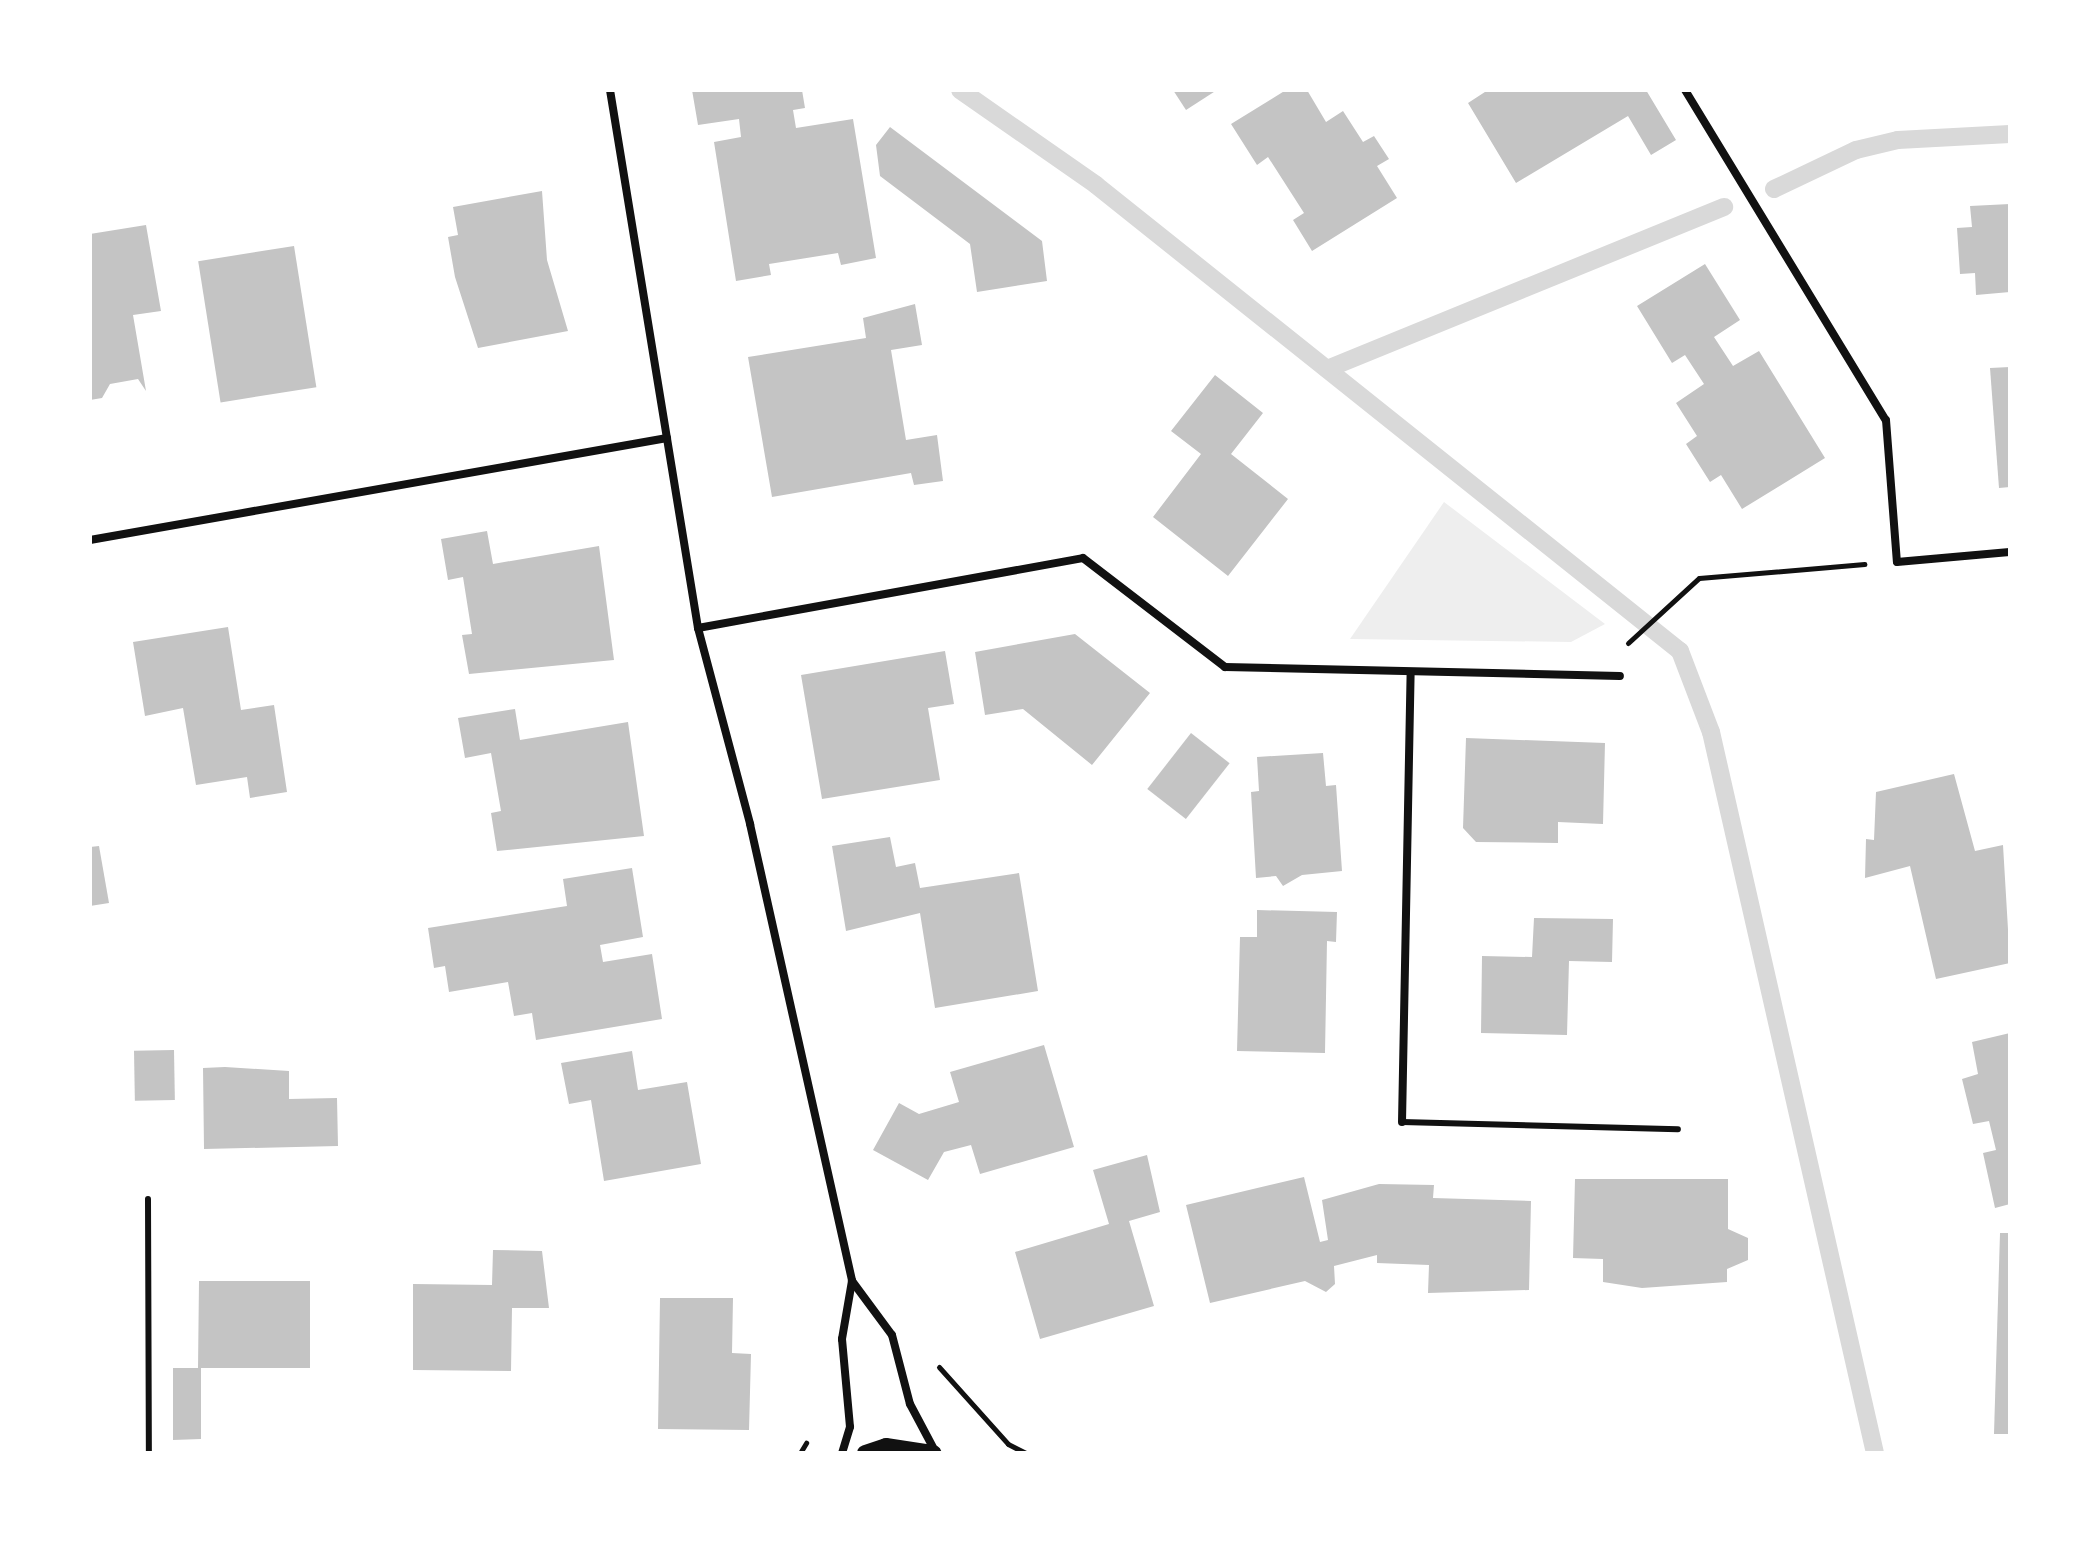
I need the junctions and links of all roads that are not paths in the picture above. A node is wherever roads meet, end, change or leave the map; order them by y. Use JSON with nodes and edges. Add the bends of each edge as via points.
{"nodes":[{"id":1,"x":610,"y":90,"type":"edge"},
{"id":2,"x":1685,"y":90,"type":"edge"},
{"id":3,"x":667,"y":438,"type":"junction"},
{"id":4,"x":90,"y":540,"type":"edge"},
{"id":5,"x":2008,"y":552,"type":"edge"},
{"id":6,"x":2010,"y":565,"type":"edge"},
{"id":7,"x":698,"y":628,"type":"junction"},
{"id":8,"x":1411,"y":672,"type":"junction"},
{"id":9,"x":1620,"y":676,"type":"dead end"},
{"id":10,"x":1402,"y":1122,"type":"joint"},
{"id":11,"x":1678,"y":1129,"type":"dead end"},
{"id":12,"x":148,"y":1199,"type":"dead end"},
{"id":13,"x":852,"y":1281,"type":"junction"},
{"id":14,"x":149,"y":1453,"type":"edge"},
{"id":15,"x":842,"y":1453,"type":"edge"},
{"id":16,"x":865,"y":1453,"type":"edge"},
{"id":17,"x":934,"y":1453,"type":"edge"}],
"edges":[{"from":1,"to":3,"type":"street"},
{"from":2,"to":5,"type":"street","via":[[1886,420],[1897,562]]},
{"from":3,"to":4,"type":"street"},
{"from":3,"to":7,"type":"street"},
{"from":5,"to":6,"type":"street"},
{"from":7,"to":8,"type":"street","via":[[1083,558],[1225,667]]},
{"from":7,"to":13,"type":"street","via":[[750,824]]},
{"from":8,"to":9,"type":"street"},
{"from":8,"to":10,"type":"street"},
{"from":10,"to":11,"type":"lane"},
{"from":12,"to":14,"type":"lane"},
{"from":13,"to":15,"type":"street","via":[[842,1339],[850,1382]]},
{"from":13,"to":17,"type":"street","via":[[892,1335],[910,1404]]},
{"from":16,"to":17,"type":"main road","via":[[886,1446]]}]}
